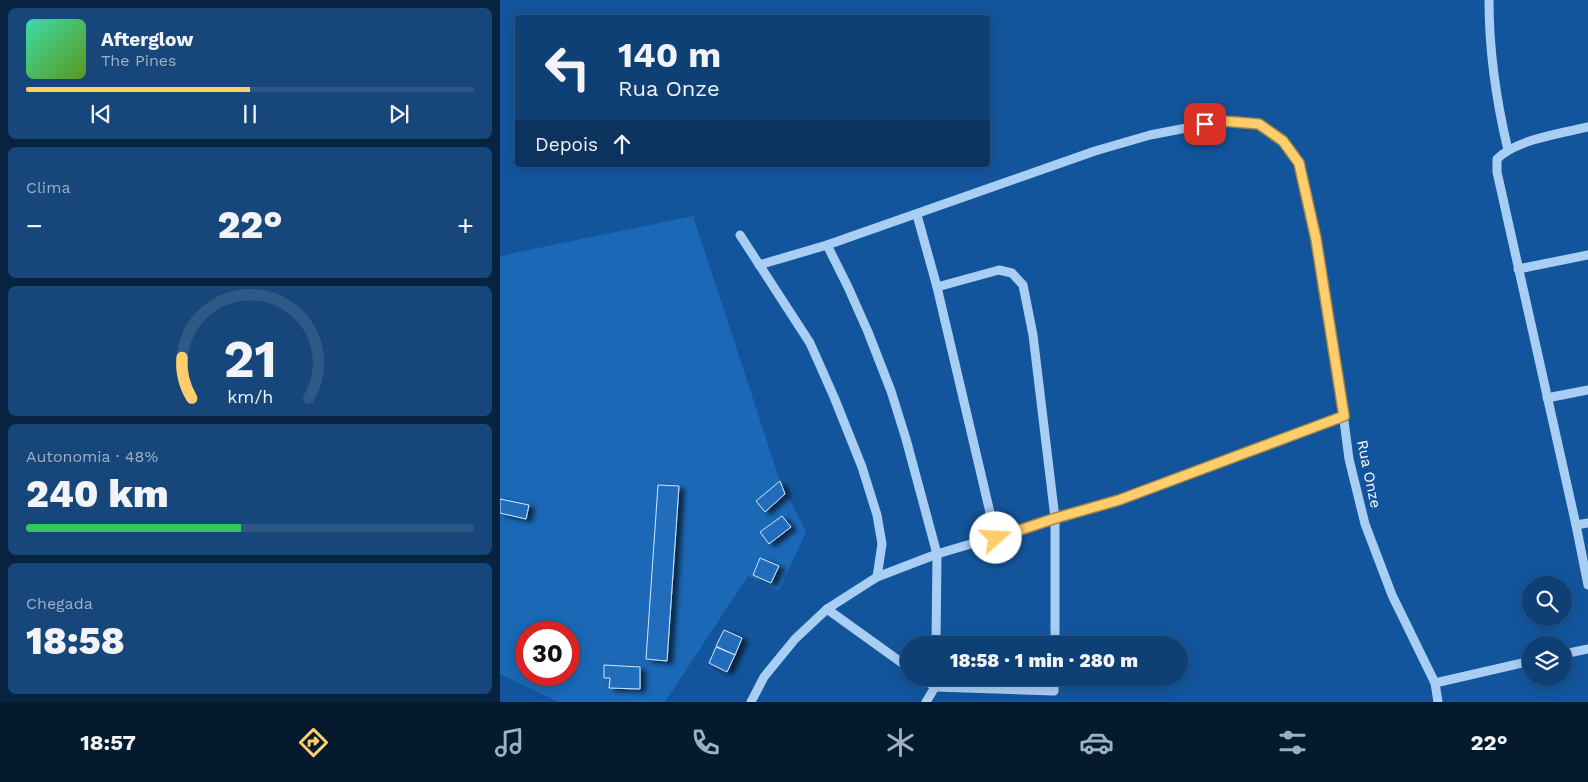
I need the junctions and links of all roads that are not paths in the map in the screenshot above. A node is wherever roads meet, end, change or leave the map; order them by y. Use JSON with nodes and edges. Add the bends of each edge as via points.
{"nodes":[{"id":1,"x":1489,"y":0,"type":"edge"},
{"id":2,"x":1588,"y":127,"type":"edge"},
{"id":3,"x":1508,"y":150,"type":"junction"},
{"id":4,"x":917,"y":215,"type":"junction"},
{"id":5,"x":740,"y":235,"type":"dead end"},
{"id":6,"x":827,"y":245,"type":"junction"},
{"id":7,"x":1588,"y":255,"type":"edge"},
{"id":8,"x":759,"y":265,"type":"junction"},
{"id":9,"x":1518,"y":269,"type":"junction"},
{"id":10,"x":937,"y":287,"type":"junction"},
{"id":11,"x":1588,"y":390,"type":"edge"},
{"id":12,"x":1547,"y":398,"type":"junction"},
{"id":13,"x":1344,"y":416,"type":"junction"},
{"id":14,"x":1056,"y":518,"type":"junction"},
{"id":15,"x":1588,"y":523,"type":"edge"},
{"id":16,"x":1576,"y":525,"type":"junction"},
{"id":17,"x":996,"y":538,"type":"junction"},
{"id":18,"x":937,"y":554,"type":"junction"},
{"id":19,"x":877,"y":577,"type":"junction"},
{"id":20,"x":1588,"y":585,"type":"edge"},
{"id":21,"x":827,"y":609,"type":"junction"},
{"id":22,"x":936,"y":636,"type":"edge"},
{"id":23,"x":1055,"y":636,"type":"edge"},
{"id":24,"x":1588,"y":649,"type":"edge"},
{"id":25,"x":1572,"y":652,"type":"edge"},
{"id":26,"x":900,"y":662,"type":"edge"},
{"id":27,"x":1522,"y":663,"type":"edge"},
{"id":28,"x":1435,"y":682,"type":"junction"},
{"id":29,"x":933,"y":686,"type":"edge"},
{"id":30,"x":988,"y":686,"type":"edge"},
{"id":31,"x":1054,"y":686,"type":"edge"},
{"id":32,"x":751,"y":702,"type":"edge"},
{"id":33,"x":926,"y":702,"type":"edge"},
{"id":34,"x":1438,"y":702,"type":"edge"}],
"edges":[{"from":1,"to":3,"type":"street","via":[[1493,75]]},
{"from":2,"to":3,"type":"street"},
{"from":3,"to":9,"type":"street","via":[[1497,159],[1496,172]]},
{"from":4,"to":6,"type":"street","name":"Rua Onze"},
{"from":4,"to":10,"type":"street"},
{"from":4,"to":13,"type":"street","name":"Rua Onze","via":[[1095,151],[1150,135],[1223,121],[1259,124],[1283,141],[1299,163],[1316,239]]},
{"from":5,"to":8,"type":"street"},
{"from":6,"to":8,"type":"street","name":"Rua Onze"},
{"from":6,"to":18,"type":"street","via":[[848,286],[891,391]]},
{"from":7,"to":9,"type":"street"},
{"from":8,"to":19,"type":"street","via":[[810,343],[862,467],[882,544]]},
{"from":9,"to":12,"type":"street"},
{"from":10,"to":14,"type":"street","via":[[999,270],[1012,273],[1023,284],[1033,336]]},
{"from":10,"to":17,"type":"street"},
{"from":11,"to":12,"type":"street"},
{"from":12,"to":16,"type":"street"},
{"from":13,"to":14,"type":"street","via":[[1119,500]]},
{"from":13,"to":28,"type":"street","name":"Rua Onze","via":[[1365,524],[1392,595]]},
{"from":14,"to":17,"type":"street"},
{"from":14,"to":23,"type":"street"},
{"from":15,"to":16,"type":"street"},
{"from":16,"to":20,"type":"street"},
{"from":17,"to":18,"type":"street"},
{"from":18,"to":19,"type":"street"},
{"from":18,"to":22,"type":"street"},
{"from":19,"to":21,"type":"street"},
{"from":21,"to":26,"type":"street"},
{"from":21,"to":32,"type":"street","via":[[795,639],[764,677]]},
{"from":24,"to":25,"type":"street"},
{"from":27,"to":28,"type":"street"},
{"from":28,"to":34,"type":"street","name":"Rua Onze"},
{"from":29,"to":33,"type":"street"},
{"from":30,"to":31,"type":"street","via":[[1054,691]]}]}
